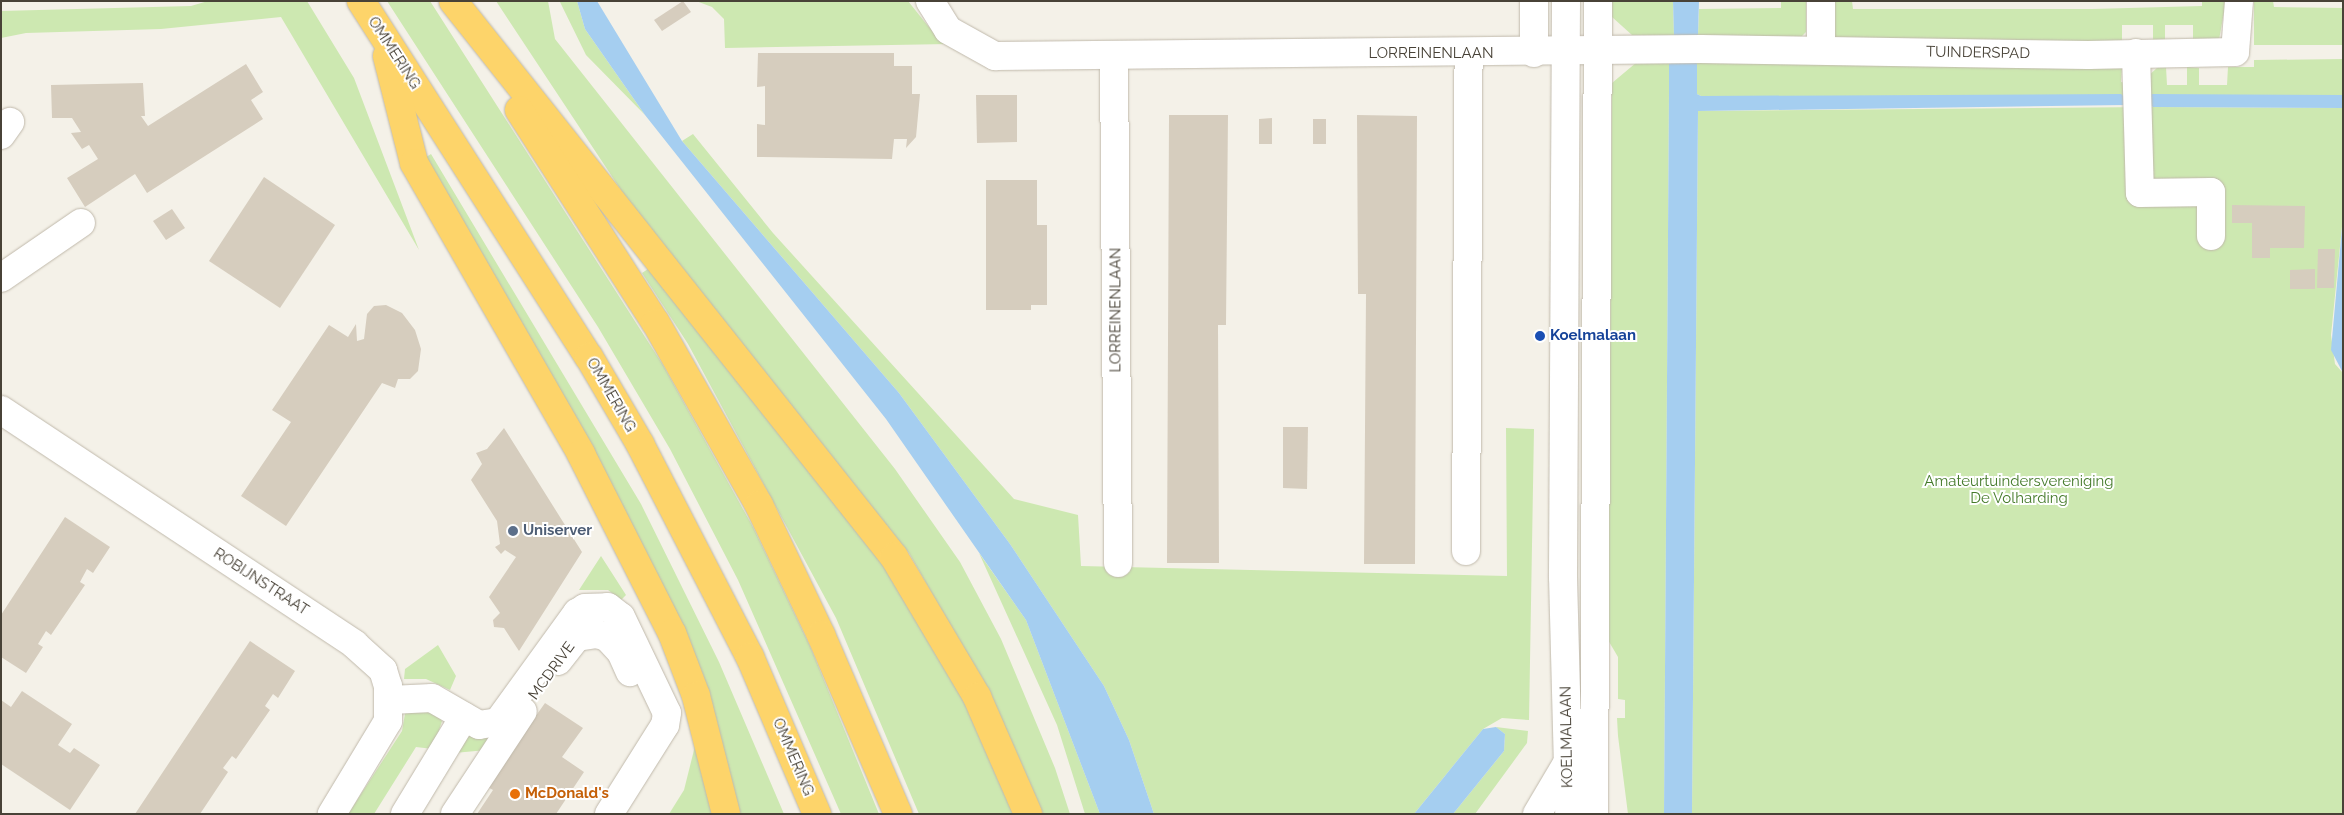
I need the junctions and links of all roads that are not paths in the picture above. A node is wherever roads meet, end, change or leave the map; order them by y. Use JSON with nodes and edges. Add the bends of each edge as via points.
{"nodes":[{"id":1,"x":361,"y":1,"type":"edge"},
{"id":2,"x":450,"y":1,"type":"edge"},
{"id":3,"x":453,"y":1,"type":"edge"},
{"id":4,"x":930,"y":1,"type":"edge"},
{"id":5,"x":1534,"y":1,"type":"edge"},
{"id":6,"x":1566,"y":1,"type":"edge"},
{"id":7,"x":1598,"y":1,"type":"edge"},
{"id":8,"x":1821,"y":1,"type":"edge"},
{"id":9,"x":2239,"y":1,"type":"edge"},
{"id":10,"x":381,"y":33,"type":"junction"},
{"id":11,"x":1821,"y":50,"type":"junction"},
{"id":12,"x":1598,"y":51,"type":"junction"},
{"id":13,"x":1566,"y":52,"type":"junction"},
{"id":14,"x":1469,"y":53,"type":"junction"},
{"id":15,"x":1534,"y":53,"type":"junction"},
{"id":16,"x":2136,"y":53,"type":"junction"},
{"id":17,"x":1114,"y":56,"type":"junction"},
{"id":18,"x":81,"y":223,"type":"dead end"},
{"id":19,"x":2211,"y":236,"type":"dead end"},
{"id":20,"x":1,"y":278,"type":"edge"},
{"id":21,"x":1,"y":410,"type":"edge"},
{"id":22,"x":1466,"y":551,"type":"dead end"},
{"id":23,"x":1118,"y":563,"type":"dead end"},
{"id":24,"x":390,"y":700,"type":"junction"},
{"id":25,"x":464,"y":717,"type":"junction"},
{"id":26,"x":654,"y":745,"type":"junction"},
{"id":27,"x":1566,"y":765,"type":"junction"},
{"id":28,"x":332,"y":814,"type":"edge"},
{"id":29,"x":405,"y":814,"type":"edge"},
{"id":30,"x":455,"y":814,"type":"edge"},
{"id":31,"x":608,"y":814,"type":"edge"},
{"id":32,"x":726,"y":814,"type":"edge"},
{"id":33,"x":817,"y":814,"type":"edge"},
{"id":34,"x":898,"y":814,"type":"edge"},
{"id":35,"x":1028,"y":814,"type":"edge"},
{"id":36,"x":1537,"y":814,"type":"edge"},
{"id":37,"x":1569,"y":814,"type":"edge"},
{"id":38,"x":1594,"y":814,"type":"edge"}],
"edges":[{"from":1,"to":10,"type":"highway","name":"OMMERING"},
{"from":2,"to":34,"type":"highway","via":[[656,323],[736,465],[794,576]]},
{"from":3,"to":35,"type":"highway","via":[[894,557],[977,697]]},
{"from":4,"to":17,"type":"street","name":"LORREINENLAAN","via":[[948,30],[994,56]]},
{"from":5,"to":15,"type":"street"},
{"from":6,"to":13,"type":"street","name":"KOELMALAAN"},
{"from":7,"to":12,"type":"street","name":"KOELMALAAN"},
{"from":8,"to":11,"type":"street"},
{"from":9,"to":16,"type":"street","name":"TUINDERSPAD","via":[[2235,52]]},
{"from":10,"to":32,"type":"highway","via":[[414,163],[590,471],[672,633],[696,696]]},
{"from":10,"to":33,"type":"highway","name":"OMMERING","via":[[589,357],[645,452],[750,657]]},
{"from":11,"to":12,"type":"street","name":"TUINDERSPAD"},
{"from":11,"to":16,"type":"street","name":"TUINDERSPAD"},
{"from":12,"to":13,"type":"street","name":"LORREINENLAAN"},
{"from":12,"to":38,"type":"street","name":"KOELMALAAN"},
{"from":13,"to":15,"type":"street","name":"LORREINENLAAN"},
{"from":13,"to":27,"type":"street","name":"KOELMALAAN"},
{"from":14,"to":15,"type":"street","name":"LORREINENLAAN"},
{"from":14,"to":17,"type":"street","name":"LORREINENLAAN"},
{"from":14,"to":22,"type":"street"},
{"from":16,"to":19,"type":"street","via":[[2140,193],[2210,192]]},
{"from":17,"to":23,"type":"street","name":"LORREINENLAAN"},
{"from":18,"to":20,"type":"street"},
{"from":21,"to":24,"type":"street","name":"ROBIJNSTRAAT","via":[[370,655],[383,670]]},
{"from":24,"to":25,"type":"street","via":[[432,698]]},
{"from":24,"to":28,"type":"street","name":"ROBIJNSTRAAT","via":[[388,721]]},
{"from":25,"to":26,"type":"street","via":[[486,726],[498,722],[577,614],[585,608],[608,607],[621,617],[666,713],[665,725]]},
{"from":25,"to":29,"type":"street"},
{"from":26,"to":30,"type":"street","name":"MCDRIVE","via":[[644,699],[620,652],[607,637],[587,634],[569,645]]},
{"from":26,"to":31,"type":"street"},
{"from":27,"to":36,"type":"street"},
{"from":27,"to":37,"type":"street","name":"KOELMALAAN"}]}
